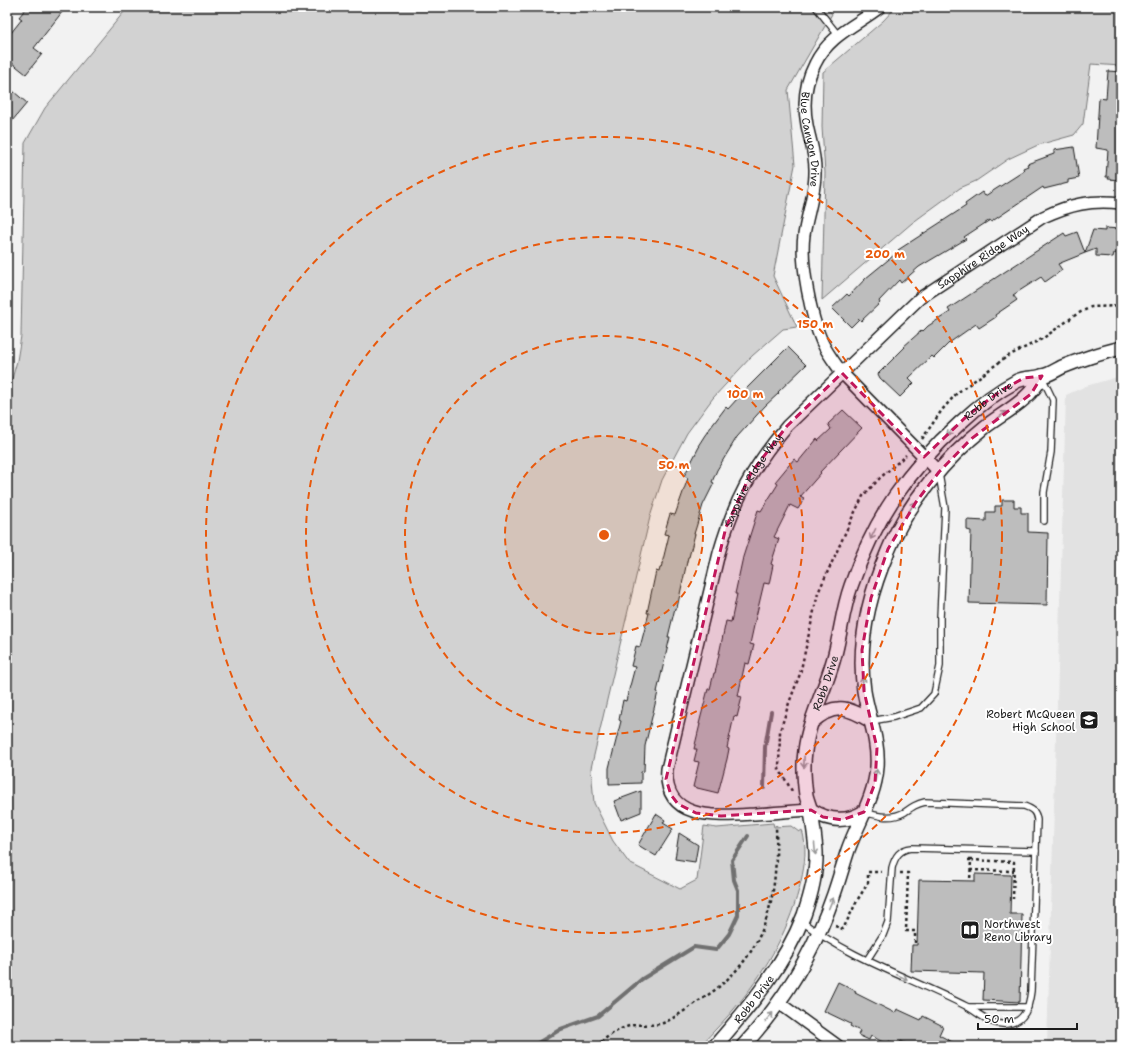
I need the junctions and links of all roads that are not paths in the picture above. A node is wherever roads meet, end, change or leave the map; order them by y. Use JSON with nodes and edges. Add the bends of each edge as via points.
{"nodes":[{"id":1,"x":816,"y":7,"type":"edge"},
{"id":2,"x":880,"y":7,"type":"edge"},
{"id":3,"x":838,"y":35,"type":"junction"},
{"id":4,"x":1121,"y":202,"type":"edge"},
{"id":5,"x":1121,"y":348,"type":"edge"},
{"id":6,"x":842,"y":372,"type":"junction"},
{"id":7,"x":1042,"y":376,"type":"junction"},
{"id":8,"x":924,"y":457,"type":"junction"},
{"id":9,"x":939,"y":472,"type":"junction"},
{"id":10,"x":1044,"y":521,"type":"dead end"},
{"id":11,"x":871,"y":721,"type":"junction"},
{"id":12,"x":810,"y":723,"type":"junction"},
{"id":13,"x":811,"y":810,"type":"junction"},
{"id":14,"x":864,"y":812,"type":"junction"},
{"id":15,"x":1036,"y":851,"type":"junction"},
{"id":16,"x":801,"y":921,"type":"junction"},
{"id":17,"x":818,"y":934,"type":"junction"},
{"id":18,"x":867,"y":960,"type":"junction"},
{"id":19,"x":779,"y":1003,"type":"junction"},
{"id":20,"x":967,"y":1006,"type":"junction"},
{"id":21,"x":1028,"y":1007,"type":"junction"},
{"id":22,"x":715,"y":1046,"type":"edge"},
{"id":23,"x":743,"y":1046,"type":"edge"},
{"id":24,"x":838,"y":1046,"type":"edge"}],
"edges":[{"from":1,"to":3,"type":"lane"},
{"from":2,"to":3,"type":"street","name":"Blue Canyon Drive"},
{"from":3,"to":6,"type":"street","name":"Blue Canyon Drive","via":[[815,62],[806,92],[807,126],[815,156],[816,174],[804,236],[803,257],[816,325],[832,360]]},
{"from":4,"to":6,"type":"street","name":"Sapphire Ridge Way","via":[[1083,203],[1062,208],[1043,217],[920,298]]},
{"from":5,"to":7,"type":"street","name":"Robb Drive","via":[[1086,358]]},
{"from":6,"to":8,"type":"street","name":"Blue Canyon Drive"},
{"from":6,"to":13,"type":"street","name":"Sapphire Ridge Way","via":[[768,448],[738,499],[718,553],[666,779],[671,795],[678,804],[696,813],[721,816]]},
{"from":7,"to":8,"type":"street","name":"Robb Drive","one_way":true,"via":[[1024,378],[1002,390],[968,415]]},
{"from":9,"to":7,"type":"street","name":"Robb Drive","one_way":true,"via":[[980,431],[1031,394]]},
{"from":7,"to":10,"type":"lane","via":[[1053,400],[1051,452],[1044,492]]},
{"from":8,"to":9,"type":"street","name":"Blue Canyon Drive"},
{"from":8,"to":12,"type":"street","name":"Robb Drive","one_way":true,"via":[[908,476],[880,520],[857,569],[844,608],[830,671]]},
{"from":11,"to":9,"type":"street","name":"Robb Drive","one_way":true,"via":[[864,691],[862,657],[864,626],[871,598],[886,555],[899,528]]},
{"from":9,"to":11,"type":"lane","via":[[945,508],[940,666],[934,694],[921,708]]},
{"from":11,"to":12,"type":"street","via":[[848,709],[840,708],[829,709]]},
{"from":14,"to":11,"type":"street","name":"Robb Drive","one_way":true,"via":[[873,792],[877,766],[877,748]]},
{"from":12,"to":13,"type":"street","name":"Robb Drive","one_way":true,"via":[[804,765],[805,789]]},
{"from":13,"to":14,"type":"street","via":[[822,817],[842,820]]},
{"from":13,"to":16,"type":"street","name":"Robb Drive","one_way":true,"via":[[816,853],[814,880]]},
{"from":14,"to":15,"type":"lane","via":[[894,816],[917,803],[925,802],[1024,806],[1037,814]]},
{"from":17,"to":14,"type":"street","name":"Robb Drive","one_way":true},
{"from":15,"to":18,"type":"lane","via":[[912,848],[901,851],[892,868],[888,922]]},
{"from":15,"to":21,"type":"lane","via":[[1031,991]]},
{"from":16,"to":17,"type":"lane"},
{"from":16,"to":22,"type":"street","name":"Robb Drive","via":[[770,980]]},
{"from":17,"to":18,"type":"lane"},
{"from":17,"to":19,"type":"street","name":"Robb Drive","via":[[794,981]]},
{"from":18,"to":20,"type":"lane","one_way":true},
{"from":23,"to":19,"type":"street","name":"Robb Drive","one_way":true},
{"from":19,"to":24,"type":"street"},
{"from":20,"to":21,"type":"lane"},
{"from":20,"to":21,"type":"lane","via":[[991,1022],[999,1024],[1011,1024],[1021,1019]]}]}
